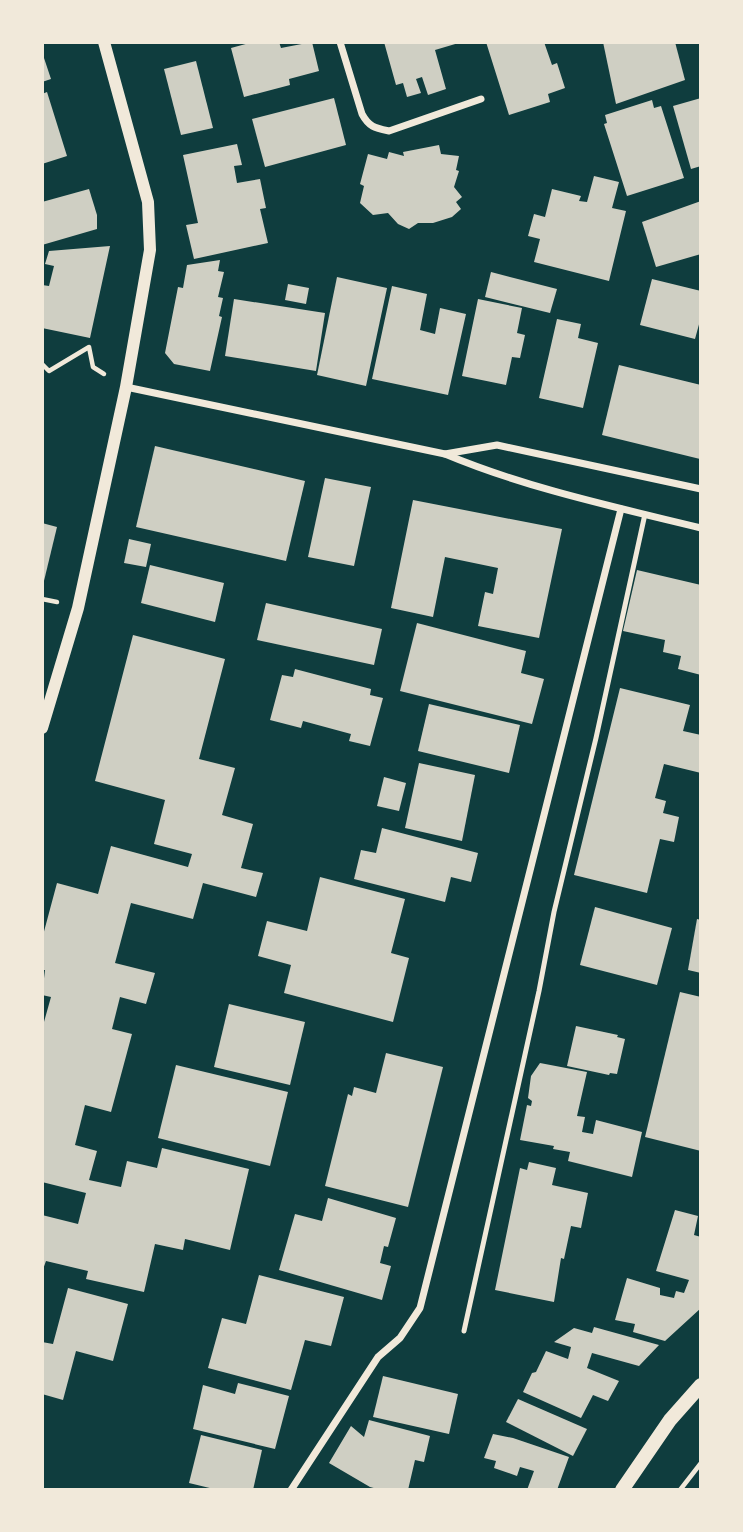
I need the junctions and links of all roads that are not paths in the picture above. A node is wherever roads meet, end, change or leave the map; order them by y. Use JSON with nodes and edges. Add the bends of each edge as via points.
{"nodes":[{"id":1,"x":340,"y":42,"type":"edge"},
{"id":2,"x":108,"y":43,"type":"edge"},
{"id":3,"x":481,"y":99,"type":"dead end"},
{"id":4,"x":126,"y":387,"type":"junction"},
{"id":5,"x":445,"y":454,"type":"junction"},
{"id":6,"x":701,"y":489,"type":"edge"},
{"id":7,"x":621,"y":509,"type":"junction"},
{"id":8,"x":645,"y":514,"type":"junction"},
{"id":9,"x":701,"y":528,"type":"edge"},
{"id":10,"x":42,"y":728,"type":"edge"},
{"id":11,"x":464,"y":1331,"type":"dead end"},
{"id":12,"x":701,"y":1385,"type":"edge"},
{"id":13,"x":291,"y":1490,"type":"edge"},
{"id":14,"x":622,"y":1490,"type":"edge"}],
"edges":[{"from":1,"to":3,"type":"street","via":[[362,114],[375,128],[389,131]]},
{"from":2,"to":4,"type":"street","via":[[151,229]]},
{"from":4,"to":5,"type":"street"},
{"from":4,"to":10,"type":"street","via":[[78,608]]},
{"from":5,"to":6,"type":"street","via":[[497,444]]},
{"from":5,"to":7,"type":"street","via":[[484,470]]},
{"from":7,"to":8,"type":"street"},
{"from":7,"to":13,"type":"street","via":[[420,1308],[400,1338],[379,1357]]},
{"from":8,"to":9,"type":"street"},
{"from":8,"to":11,"type":"lane"},
{"from":12,"to":14,"type":"main road","via":[[670,1420]]}]}
